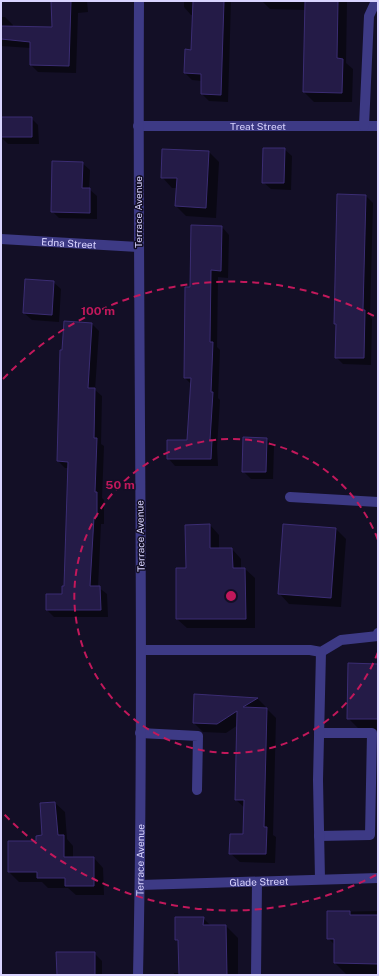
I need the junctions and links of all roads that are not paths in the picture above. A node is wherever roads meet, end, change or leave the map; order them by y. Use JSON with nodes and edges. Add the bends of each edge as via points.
{"nodes":[{"id":1,"x":139,"y":1,"type":"edge"},
{"id":2,"x":376,"y":1,"type":"edge"},
{"id":3,"x":138,"y":126,"type":"junction"},
{"id":4,"x":364,"y":126,"type":"junction"},
{"id":5,"x":378,"y":126,"type":"edge"},
{"id":6,"x":1,"y":239,"type":"edge"},
{"id":7,"x":138,"y":247,"type":"junction"},
{"id":8,"x":290,"y":497,"type":"dead end"},
{"id":9,"x":378,"y":502,"type":"edge"},
{"id":10,"x":378,"y":633,"type":"edge"},
{"id":11,"x":142,"y":650,"type":"junction"},
{"id":12,"x":321,"y":652,"type":"junction"},
{"id":13,"x":140,"y":733,"type":"junction"},
{"id":14,"x":319,"y":733,"type":"junction"},
{"id":15,"x":197,"y":790,"type":"dead end"},
{"id":16,"x":319,"y":836,"type":"junction"},
{"id":17,"x":378,"y":878,"type":"edge"},
{"id":18,"x":320,"y":879,"type":"junction"},
{"id":19,"x":257,"y":882,"type":"junction"},
{"id":20,"x":140,"y":885,"type":"junction"},
{"id":21,"x":138,"y":975,"type":"edge"},
{"id":22,"x":256,"y":975,"type":"edge"}],
"edges":[{"from":1,"to":3,"type":"street","name":"Terrace Avenue"},
{"from":2,"to":4,"type":"street","via":[[369,16]]},
{"from":3,"to":4,"type":"street","name":"Treat Street"},
{"from":3,"to":7,"type":"street","name":"Terrace Avenue"},
{"from":4,"to":5,"type":"street","name":"Treat Street"},
{"from":6,"to":7,"type":"street","name":"Edna Street"},
{"from":7,"to":11,"type":"street","name":"Terrace Avenue"},
{"from":8,"to":9,"type":"street"},
{"from":10,"to":12,"type":"street","via":[[378,636],[341,640]]},
{"from":11,"to":12,"type":"street"},
{"from":11,"to":13,"type":"street","name":"Terrace Avenue"},
{"from":12,"to":14,"type":"street"},
{"from":13,"to":15,"type":"street","via":[[198,736]]},
{"from":13,"to":20,"type":"street","name":"Terrace Avenue"},
{"from":14,"to":16,"type":"street"},
{"from":14,"to":16,"type":"street","via":[[372,733],[370,835]]},
{"from":16,"to":18,"type":"street"},
{"from":17,"to":18,"type":"street","name":"Glade Street"},
{"from":18,"to":19,"type":"street","name":"Glade Street"},
{"from":19,"to":20,"type":"street","name":"Glade Street"},
{"from":19,"to":22,"type":"street"},
{"from":20,"to":21,"type":"street","name":"Terrace Avenue"}]}
